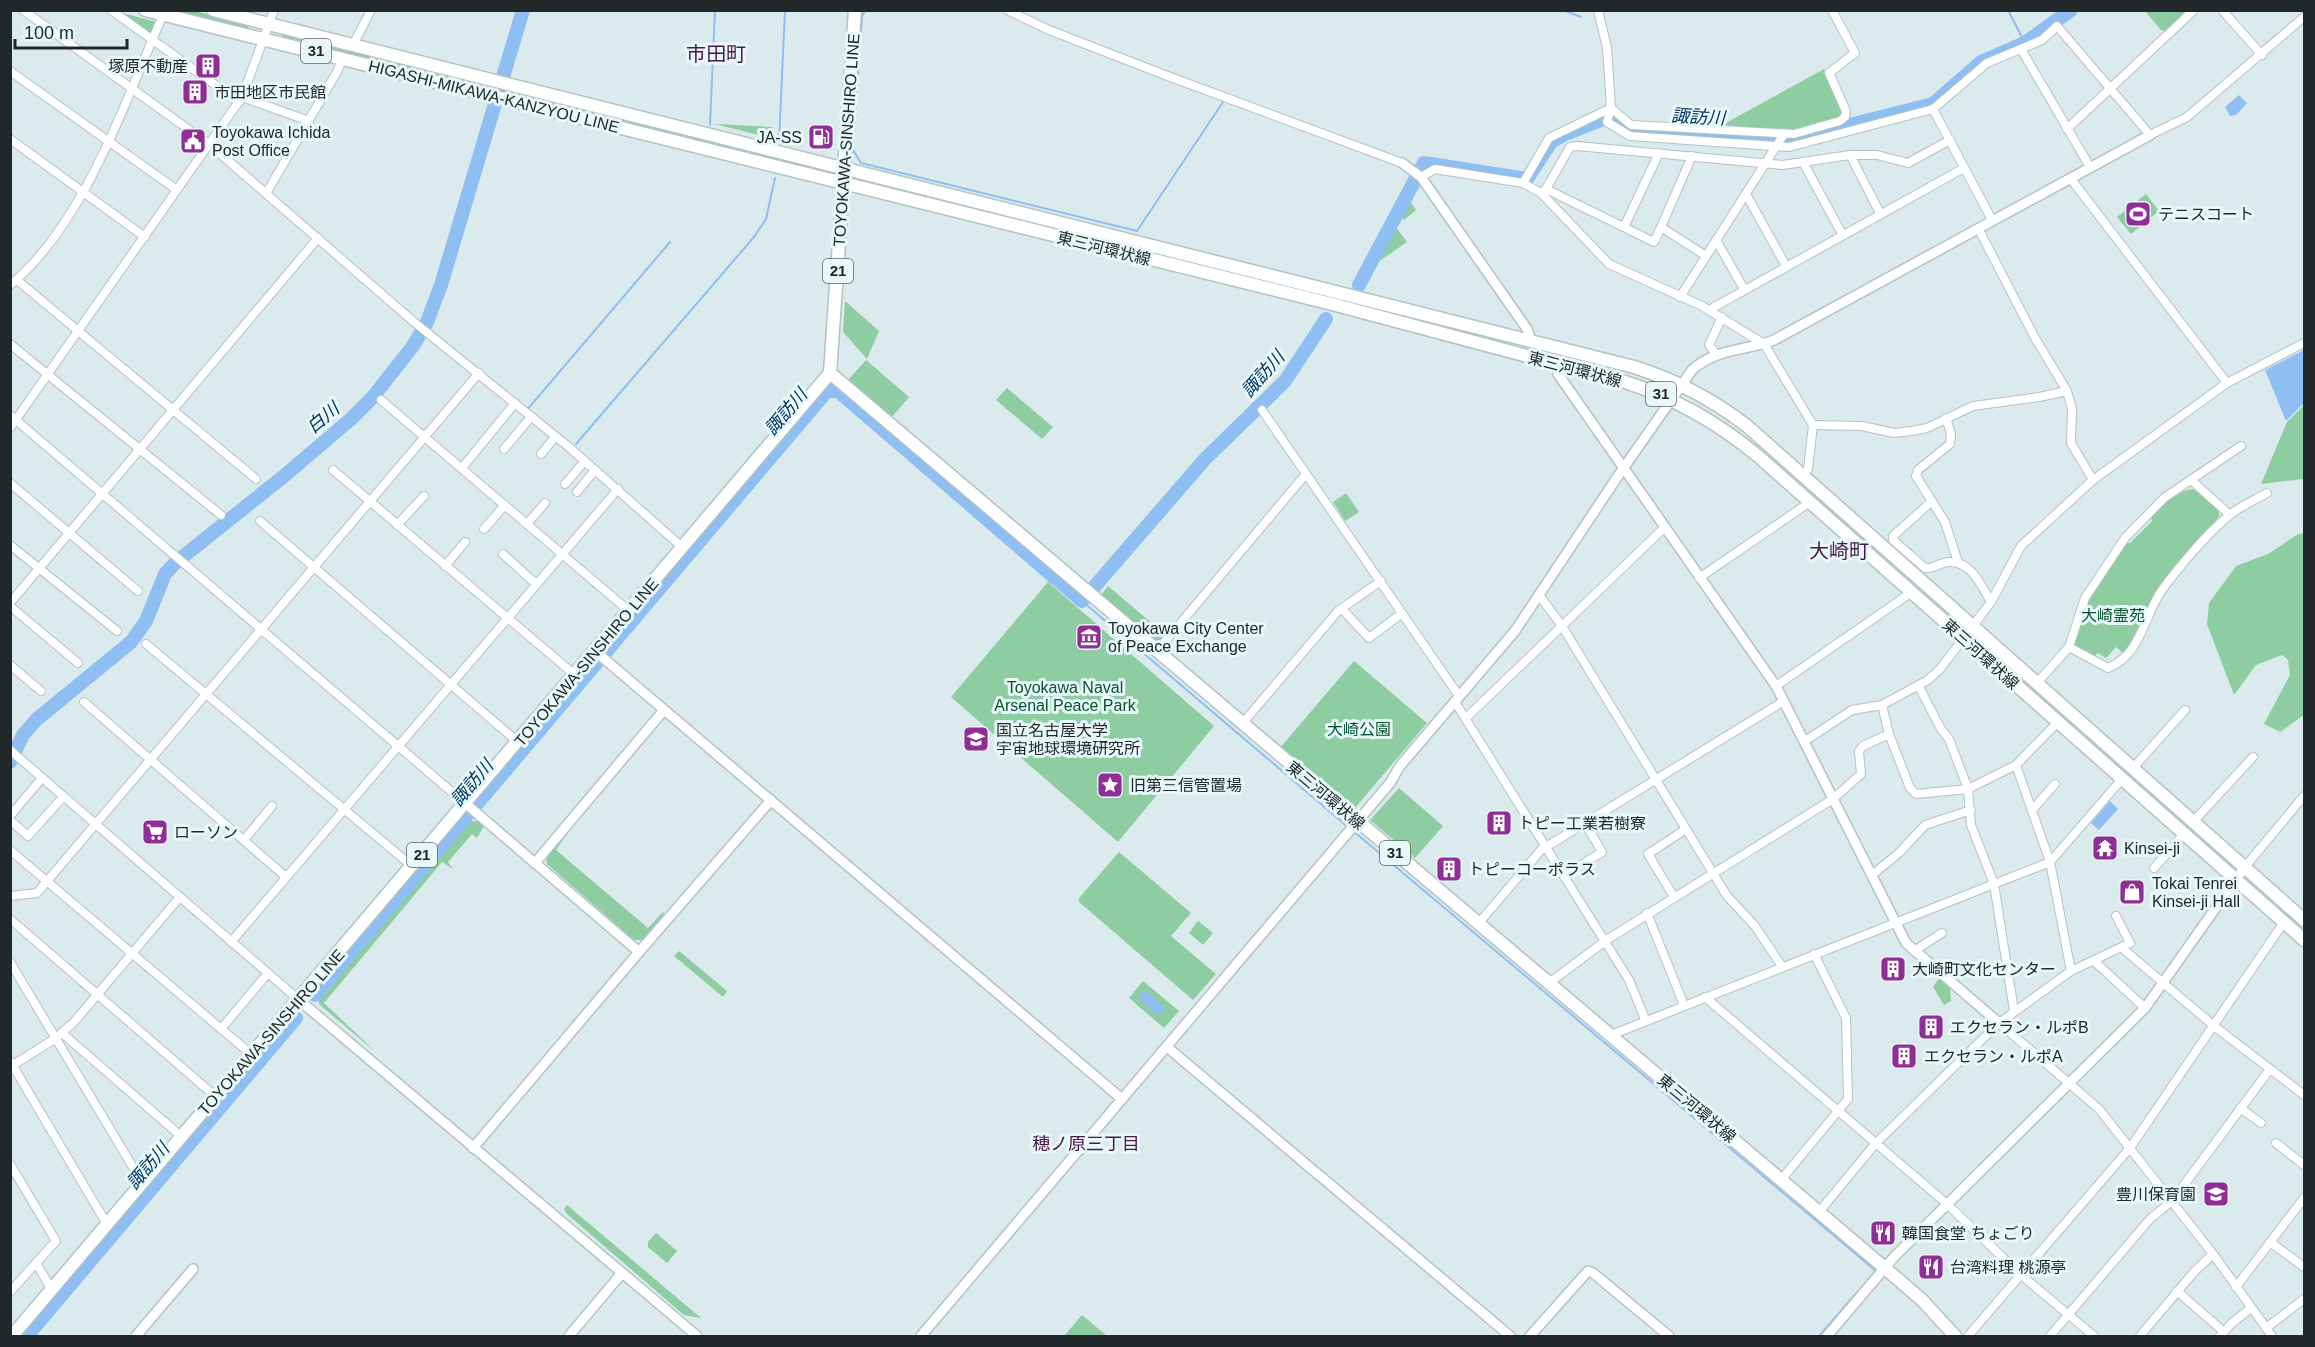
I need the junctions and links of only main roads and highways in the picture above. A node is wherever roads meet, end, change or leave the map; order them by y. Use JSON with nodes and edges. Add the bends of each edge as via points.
{"nodes":[{"id":1,"x":145,"y":10,"type":"edge"},
{"id":2,"x":213,"y":10,"type":"edge"},
{"id":3,"x":855,"y":10,"type":"edge"},
{"id":4,"x":843,"y":168,"type":"junction"},
{"id":5,"x":842,"y":183,"type":"junction"},
{"id":6,"x":830,"y":373,"type":"junction"},
{"id":7,"x":2304,"y":920,"type":"edge"},
{"id":8,"x":2304,"y":940,"type":"edge"},
{"id":9,"x":12,"y":1336,"type":"edge"},
{"id":10,"x":1955,"y":1336,"type":"edge"}],
"edges":[{"from":1,"to":5,"type":"main road","name":"HIGASHI-MIKAWA-KANZYOU LINE","number":"31"},
{"from":2,"to":4,"type":"main road","name":"HIGASHI-MIKAWA-KANZYOU LINE","number":"31"},
{"from":3,"to":4,"type":"main road","name":"TOYOKAWA-SINSHIRO LINE","number":"21"},
{"from":4,"to":5,"type":"main road","name":"TOYOKAWA-SINSHIRO LINE","number":"21"},
{"from":4,"to":7,"type":"main road","name":"東三河環状線","number":"31","via":[[1531,340],[1634,367],[1681,384],[1726,410],[1803,476]]},
{"from":5,"to":6,"type":"main road","name":"TOYOKAWA-SINSHIRO LINE","number":"21"},
{"from":5,"to":8,"type":"main road","name":"東三河環状線","number":"31","via":[[1332,304],[1671,398],[1739,441]]},
{"from":6,"to":9,"type":"main road","name":"TOYOKAWA-SINSHIRO LINE","number":"21","via":[[518,742],[471,808],[412,866]]},
{"from":6,"to":10,"type":"main road","name":"東三河環状線","number":"31","via":[[1885,1268]]}]}
